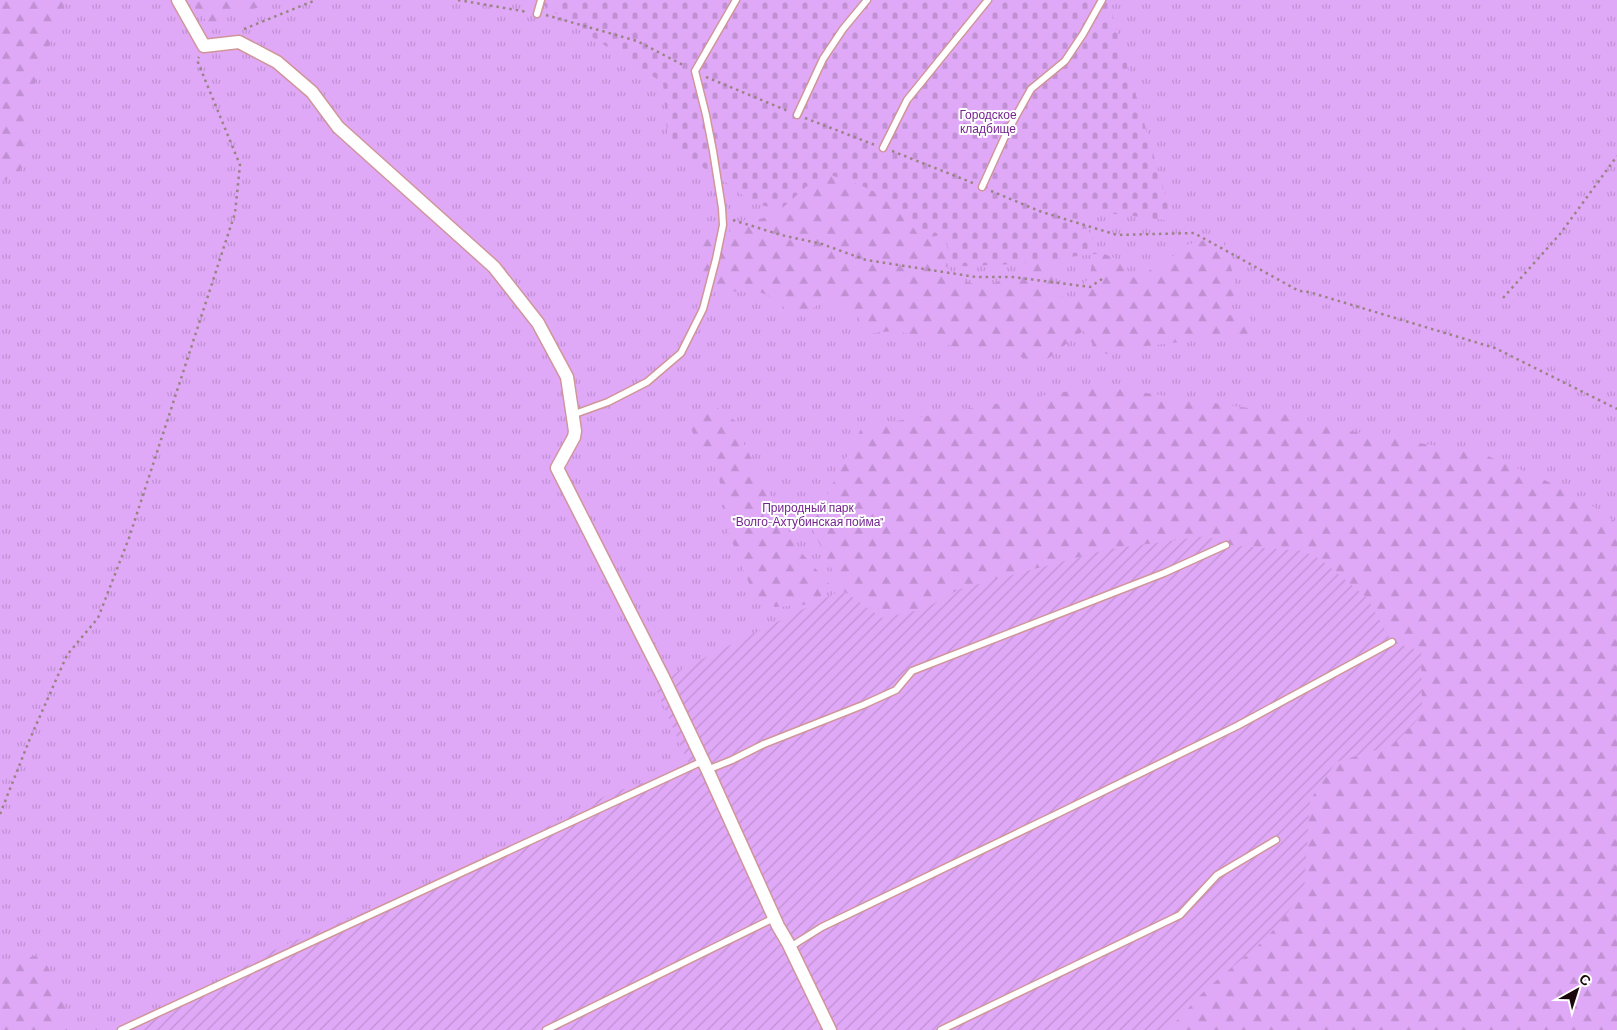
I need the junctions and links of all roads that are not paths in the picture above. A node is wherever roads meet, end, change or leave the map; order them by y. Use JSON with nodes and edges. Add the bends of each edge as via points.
{"nodes":[{"id":1,"x":178,"y":0,"type":"edge"},
{"id":2,"x":541,"y":0,"type":"edge"},
{"id":3,"x":736,"y":0,"type":"edge"},
{"id":4,"x":867,"y":0,"type":"edge"},
{"id":5,"x":988,"y":0,"type":"edge"},
{"id":6,"x":1102,"y":0,"type":"edge"},
{"id":7,"x":537,"y":14,"type":"road end"},
{"id":8,"x":797,"y":115,"type":"road end"},
{"id":9,"x":883,"y":148,"type":"road end"},
{"id":10,"x":982,"y":187,"type":"road end"},
{"id":11,"x":572,"y":415,"type":"junction"},
{"id":12,"x":1226,"y":545,"type":"dead end"},
{"id":13,"x":1392,"y":642,"type":"dead end"},
{"id":14,"x":705,"y":765,"type":"junction"},
{"id":15,"x":1276,"y":840,"type":"dead end"},
{"id":16,"x":774,"y":918,"type":"junction"},
{"id":17,"x":790,"y":947,"type":"junction"},
{"id":18,"x":121,"y":1030,"type":"edge"},
{"id":19,"x":546,"y":1030,"type":"edge"},
{"id":20,"x":830,"y":1030,"type":"edge"},
{"id":21,"x":941,"y":1030,"type":"edge"}],
"edges":[{"from":1,"to":11,"type":"street","via":[[204,46],[239,42],[277,62],[312,92],[338,127],[494,267],[538,322],[567,377]]},
{"from":2,"to":7,"type":"lane"},
{"from":3,"to":11,"type":"lane","via":[[695,71],[713,151],[723,225],[703,309],[680,353],[647,382],[608,402]]},
{"from":4,"to":8,"type":"lane","via":[[823,59]]},
{"from":5,"to":9,"type":"lane","via":[[907,100]]},
{"from":6,"to":10,"type":"lane","via":[[1066,61],[1031,89]]},
{"from":11,"to":14,"type":"street","via":[[575,434],[557,468]]},
{"from":12,"to":14,"type":"lane","via":[[1164,573],[912,671],[896,690],[863,705],[732,760]]},
{"from":13,"to":17,"type":"lane","via":[[1237,726],[822,927]]},
{"from":14,"to":16,"type":"street"},
{"from":14,"to":18,"type":"lane"},
{"from":15,"to":21,"type":"lane","via":[[1217,875],[1180,915]]},
{"from":16,"to":17,"type":"street"},
{"from":16,"to":19,"type":"lane"},
{"from":17,"to":20,"type":"street"}]}
